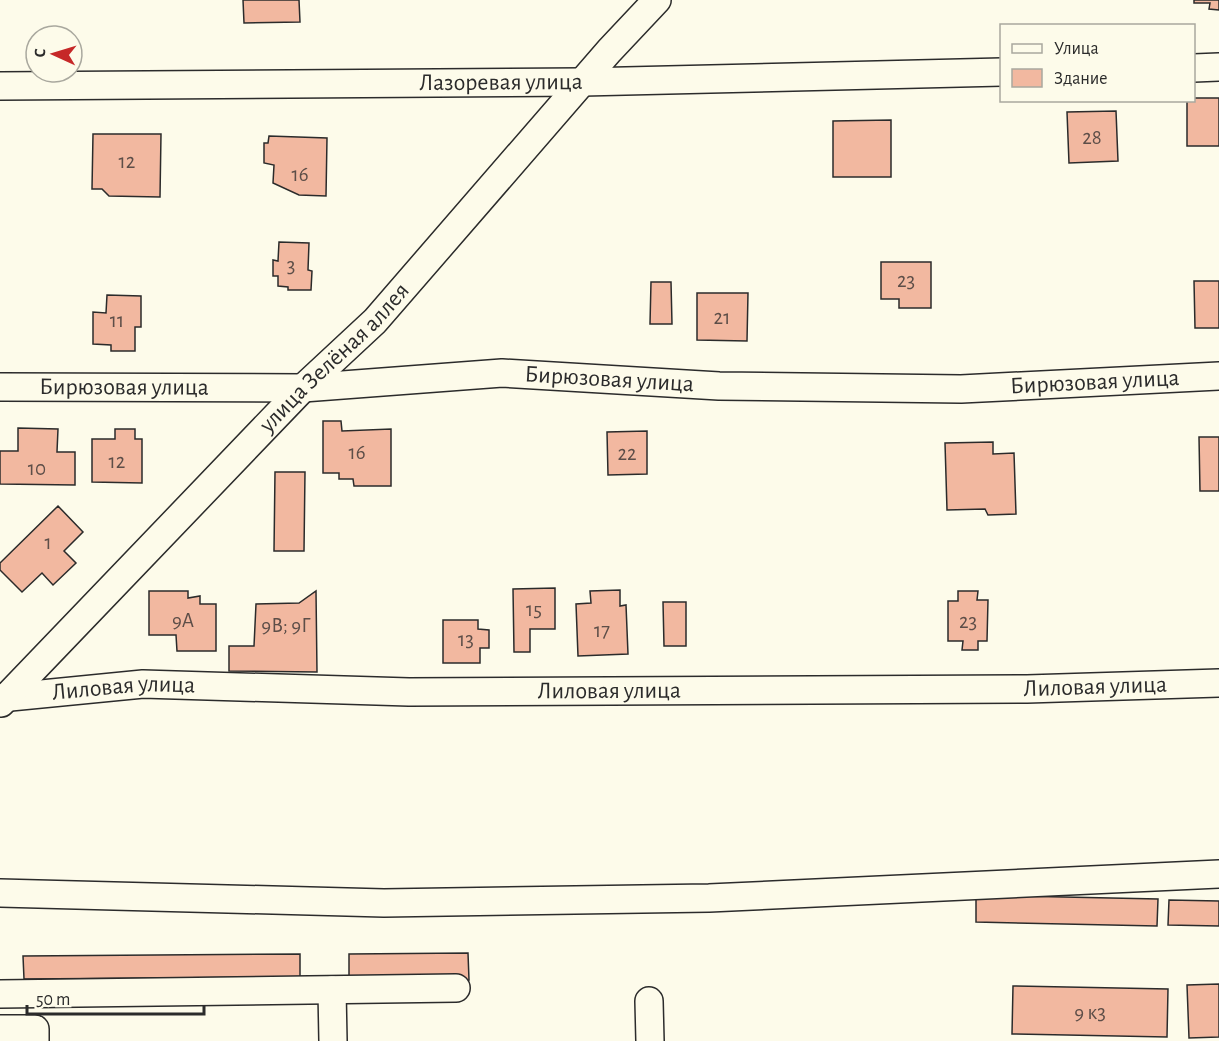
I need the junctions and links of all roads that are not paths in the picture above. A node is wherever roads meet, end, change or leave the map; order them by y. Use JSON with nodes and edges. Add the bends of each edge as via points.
{"nodes":[{"id":1,"x":657,"y":0,"type":"edge"},
{"id":2,"x":1219,"y":67,"type":"edge"},
{"id":3,"x":1195,"y":68,"type":"edge"},
{"id":4,"x":1000,"y":72,"type":"edge"},
{"id":5,"x":583,"y":82,"type":"junction"},
{"id":6,"x":0,"y":86,"type":"edge"},
{"id":7,"x":1219,"y":376,"type":"edge"},
{"id":8,"x":0,"y":387,"type":"edge"},
{"id":9,"x":303,"y":388,"type":"junction"},
{"id":10,"x":1219,"y":683,"type":"edge"},
{"id":11,"x":2,"y":700,"type":"edge"},
{"id":12,"x":1219,"y":874,"type":"edge"},
{"id":13,"x":0,"y":893,"type":"edge"},
{"id":14,"x":456,"y":988,"type":"dead end"},
{"id":15,"x":332,"y":990,"type":"junction"},
{"id":16,"x":0,"y":994,"type":"edge"},
{"id":17,"x":649,"y":1001,"type":"dead end"},
{"id":18,"x":0,"y":1029,"type":"edge"},
{"id":19,"x":35,"y":1041,"type":"edge"},
{"id":20,"x":333,"y":1041,"type":"edge"},
{"id":21,"x":650,"y":1041,"type":"edge"}],
"edges":[{"from":1,"to":5,"type":"street","name":"улица Зелёная аллея"},
{"from":2,"to":3,"type":"street"},
{"from":4,"to":5,"type":"street","name":"Лазоревая улица"},
{"from":5,"to":6,"type":"street","name":"Лазоревая улица"},
{"from":5,"to":9,"type":"street","name":"улица Зелёная аллея","via":[[375,321]]},
{"from":7,"to":9,"type":"street","name":"Бирюзовая улица","via":[[960,389],[719,386],[502,374]]},
{"from":8,"to":9,"type":"street","name":"Бирюзовая улица"},
{"from":9,"to":11,"type":"street","name":"улица Зелёная аллея"},
{"from":10,"to":11,"type":"street","name":"Лиловая улица","via":[[1015,689],[433,692],[143,684]]},
{"from":12,"to":13,"type":"street","via":[[709,898],[384,903]]},
{"from":14,"to":15,"type":"street"},
{"from":15,"to":16,"type":"street"},
{"from":15,"to":20,"type":"street"},
{"from":17,"to":21,"type":"street"},
{"from":18,"to":19,"type":"street","via":[[35,1029]]}]}
